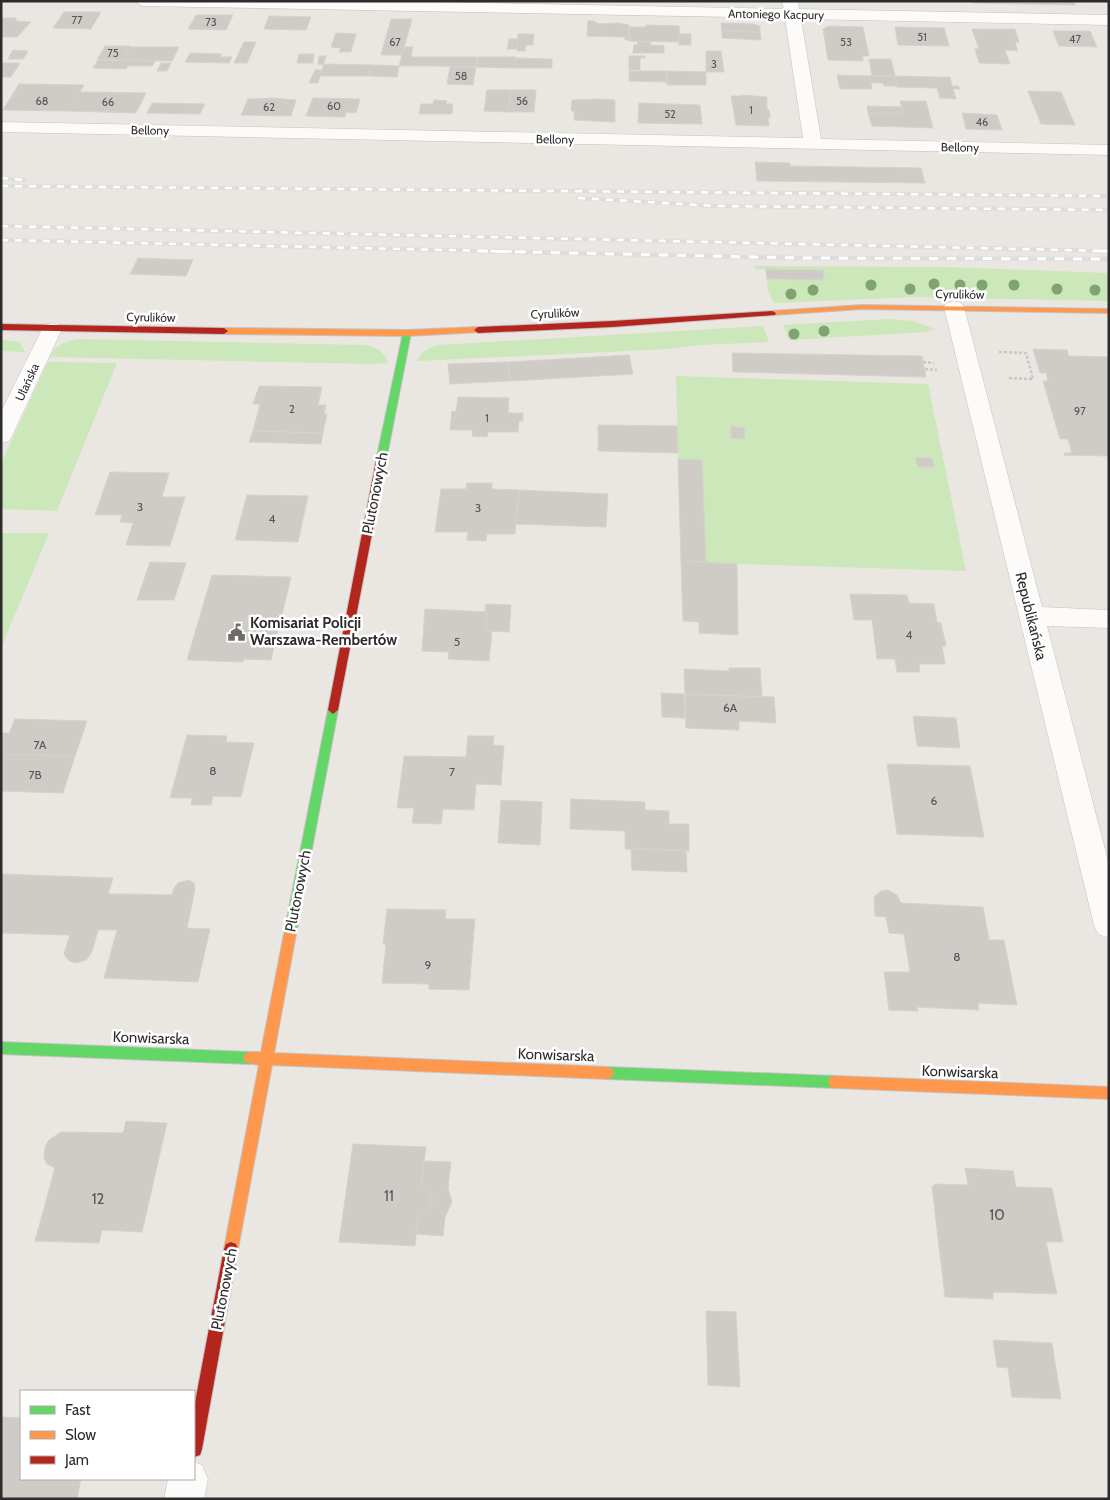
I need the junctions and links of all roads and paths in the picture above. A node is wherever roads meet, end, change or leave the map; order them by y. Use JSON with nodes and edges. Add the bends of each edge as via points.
{"nodes":[{"id":1,"x":143,"y":1,"type":"edge"},
{"id":2,"x":791,"y":8,"type":"edge"},
{"id":3,"x":1109,"y":20,"type":"edge"},
{"id":4,"x":1,"y":127,"type":"edge"},
{"id":5,"x":813,"y":144,"type":"junction"},
{"id":6,"x":1109,"y":150,"type":"edge"},
{"id":7,"x":766,"y":273,"type":"dead end"},
{"id":8,"x":824,"y":275,"type":"dead end"},
{"id":9,"x":954,"y":307,"type":"junction"},
{"id":10,"x":1109,"y":311,"type":"edge"},
{"id":11,"x":1,"y":328,"type":"edge"},
{"id":12,"x":52,"y":329,"type":"junction"},
{"id":13,"x":407,"y":333,"type":"junction"},
{"id":14,"x":999,"y":352,"type":"dead end"},
{"id":15,"x":923,"y":362,"type":"dead end"},
{"id":16,"x":938,"y":363,"type":"dead end"},
{"id":17,"x":925,"y":370,"type":"dead end"},
{"id":18,"x":939,"y":370,"type":"dead end"},
{"id":19,"x":1006,"y":378,"type":"dead end"},
{"id":20,"x":1,"y":436,"type":"edge"},
{"id":21,"x":1032,"y":616,"type":"junction"},
{"id":22,"x":1109,"y":619,"type":"edge"},
{"id":23,"x":1109,"y":925,"type":"edge"},
{"id":24,"x":1,"y":1048,"type":"edge"},
{"id":25,"x":266,"y":1057,"type":"junction"},
{"id":26,"x":1109,"y":1093,"type":"edge"},
{"id":27,"x":195,"y":1444,"type":"edge"},
{"id":28,"x":188,"y":1480,"type":"edge"},
{"id":29,"x":184,"y":1499,"type":"edge"}],
"edges":[{"from":1,"to":2,"type":"street","name":"Antoniego Kacpury"},
{"from":2,"to":3,"type":"street","name":"Antoniego Kacpury"},
{"from":2,"to":5,"type":"street"},
{"from":4,"to":5,"type":"street","name":"Bellony"},
{"from":5,"to":6,"type":"street","name":"Bellony"},
{"from":7,"to":8,"type":"path"},
{"from":9,"to":10,"type":"street","name":"Cyrulików"},
{"from":9,"to":13,"type":"street","name":"Cyrulików","via":[[862,307],[612,324]]},
{"from":9,"to":21,"type":"street","name":"Republikańska"},
{"from":11,"to":12,"type":"street","name":"Cyrulików"},
{"from":12,"to":13,"type":"street","name":"Cyrulików"},
{"from":12,"to":20,"type":"street","name":"Ułańska"},
{"from":13,"to":25,"type":"street","name":"Plutonowych"},
{"from":14,"to":19,"type":"path","via":[[1026,353],[1033,379]]},
{"from":15,"to":16,"type":"path"},
{"from":17,"to":18,"type":"path"},
{"from":21,"to":22,"type":"street"},
{"from":21,"to":23,"type":"street","name":"Republikańska"},
{"from":24,"to":25,"type":"street","name":"Konwisarska"},
{"from":25,"to":26,"type":"street","name":"Konwisarska"},
{"from":25,"to":27,"type":"street","name":"Plutonowych"},
{"from":28,"to":29,"type":"street"}]}
